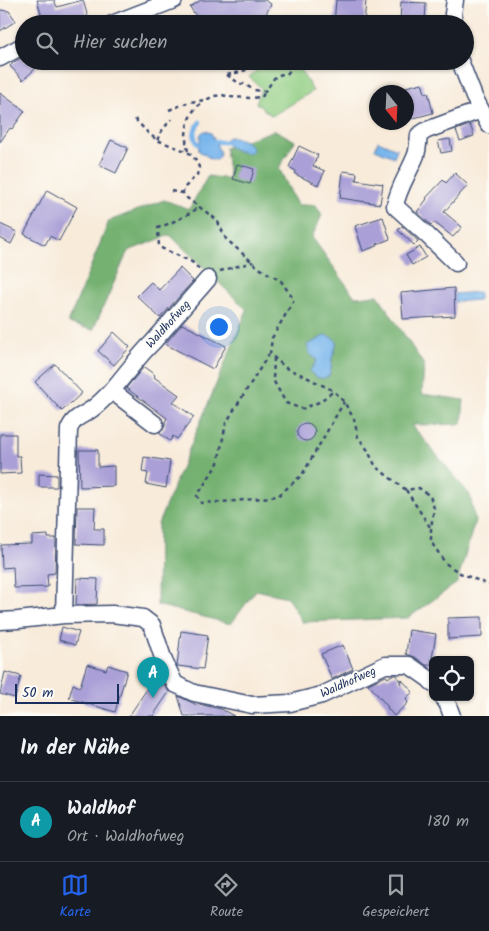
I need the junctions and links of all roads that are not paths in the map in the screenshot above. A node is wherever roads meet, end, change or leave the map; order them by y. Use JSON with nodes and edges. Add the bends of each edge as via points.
{"nodes":[{"id":1,"x":174,"y":0,"type":"edge"},
{"id":2,"x":455,"y":0,"type":"edge"},
{"id":3,"x":135,"y":15,"type":"edge"},
{"id":4,"x":453,"y":15,"type":"edge"},
{"id":5,"x":15,"y":50,"type":"edge"},
{"id":6,"x":0,"y":58,"type":"edge"},
{"id":7,"x":463,"y":70,"type":"edge"},
{"id":8,"x":485,"y":118,"type":"edge"},
{"id":9,"x":456,"y":263,"type":"dead end"},
{"id":10,"x":208,"y":278,"type":"road end"},
{"id":11,"x":112,"y":391,"type":"junction"},
{"id":12,"x":155,"y":424,"type":"dead end"},
{"id":13,"x":64,"y":615,"type":"junction"},
{"id":14,"x":0,"y":621,"type":"edge"},
{"id":15,"x":429,"y":679,"type":"edge"},
{"id":16,"x":446,"y":701,"type":"edge"},
{"id":17,"x":256,"y":710,"type":"edge"},
{"id":18,"x":452,"y":716,"type":"edge"}],
"edges":[{"from":1,"to":3,"type":"street"},
{"from":2,"to":4,"type":"street"},
{"from":5,"to":6,"type":"street"},
{"from":7,"to":8,"type":"street"},
{"from":8,"to":9,"type":"street","via":[[427,130],[419,135],[416,154],[396,198],[395,206]]},
{"from":10,"to":11,"type":"street","name":"Waldhofweg"},
{"from":11,"to":12,"type":"street"},
{"from":11,"to":13,"type":"street","name":"Waldhofweg","via":[[74,420],[69,429]]},
{"from":13,"to":14,"type":"street","name":"Waldhofweg"},
{"from":13,"to":17,"type":"street","name":"Waldhofweg","via":[[112,614],[143,618],[152,625],[175,684],[194,693],[252,705]]},
{"from":15,"to":17,"type":"street","name":"Waldhofweg","via":[[409,665],[385,665],[322,695]]},
{"from":16,"to":18,"type":"street"}]}
